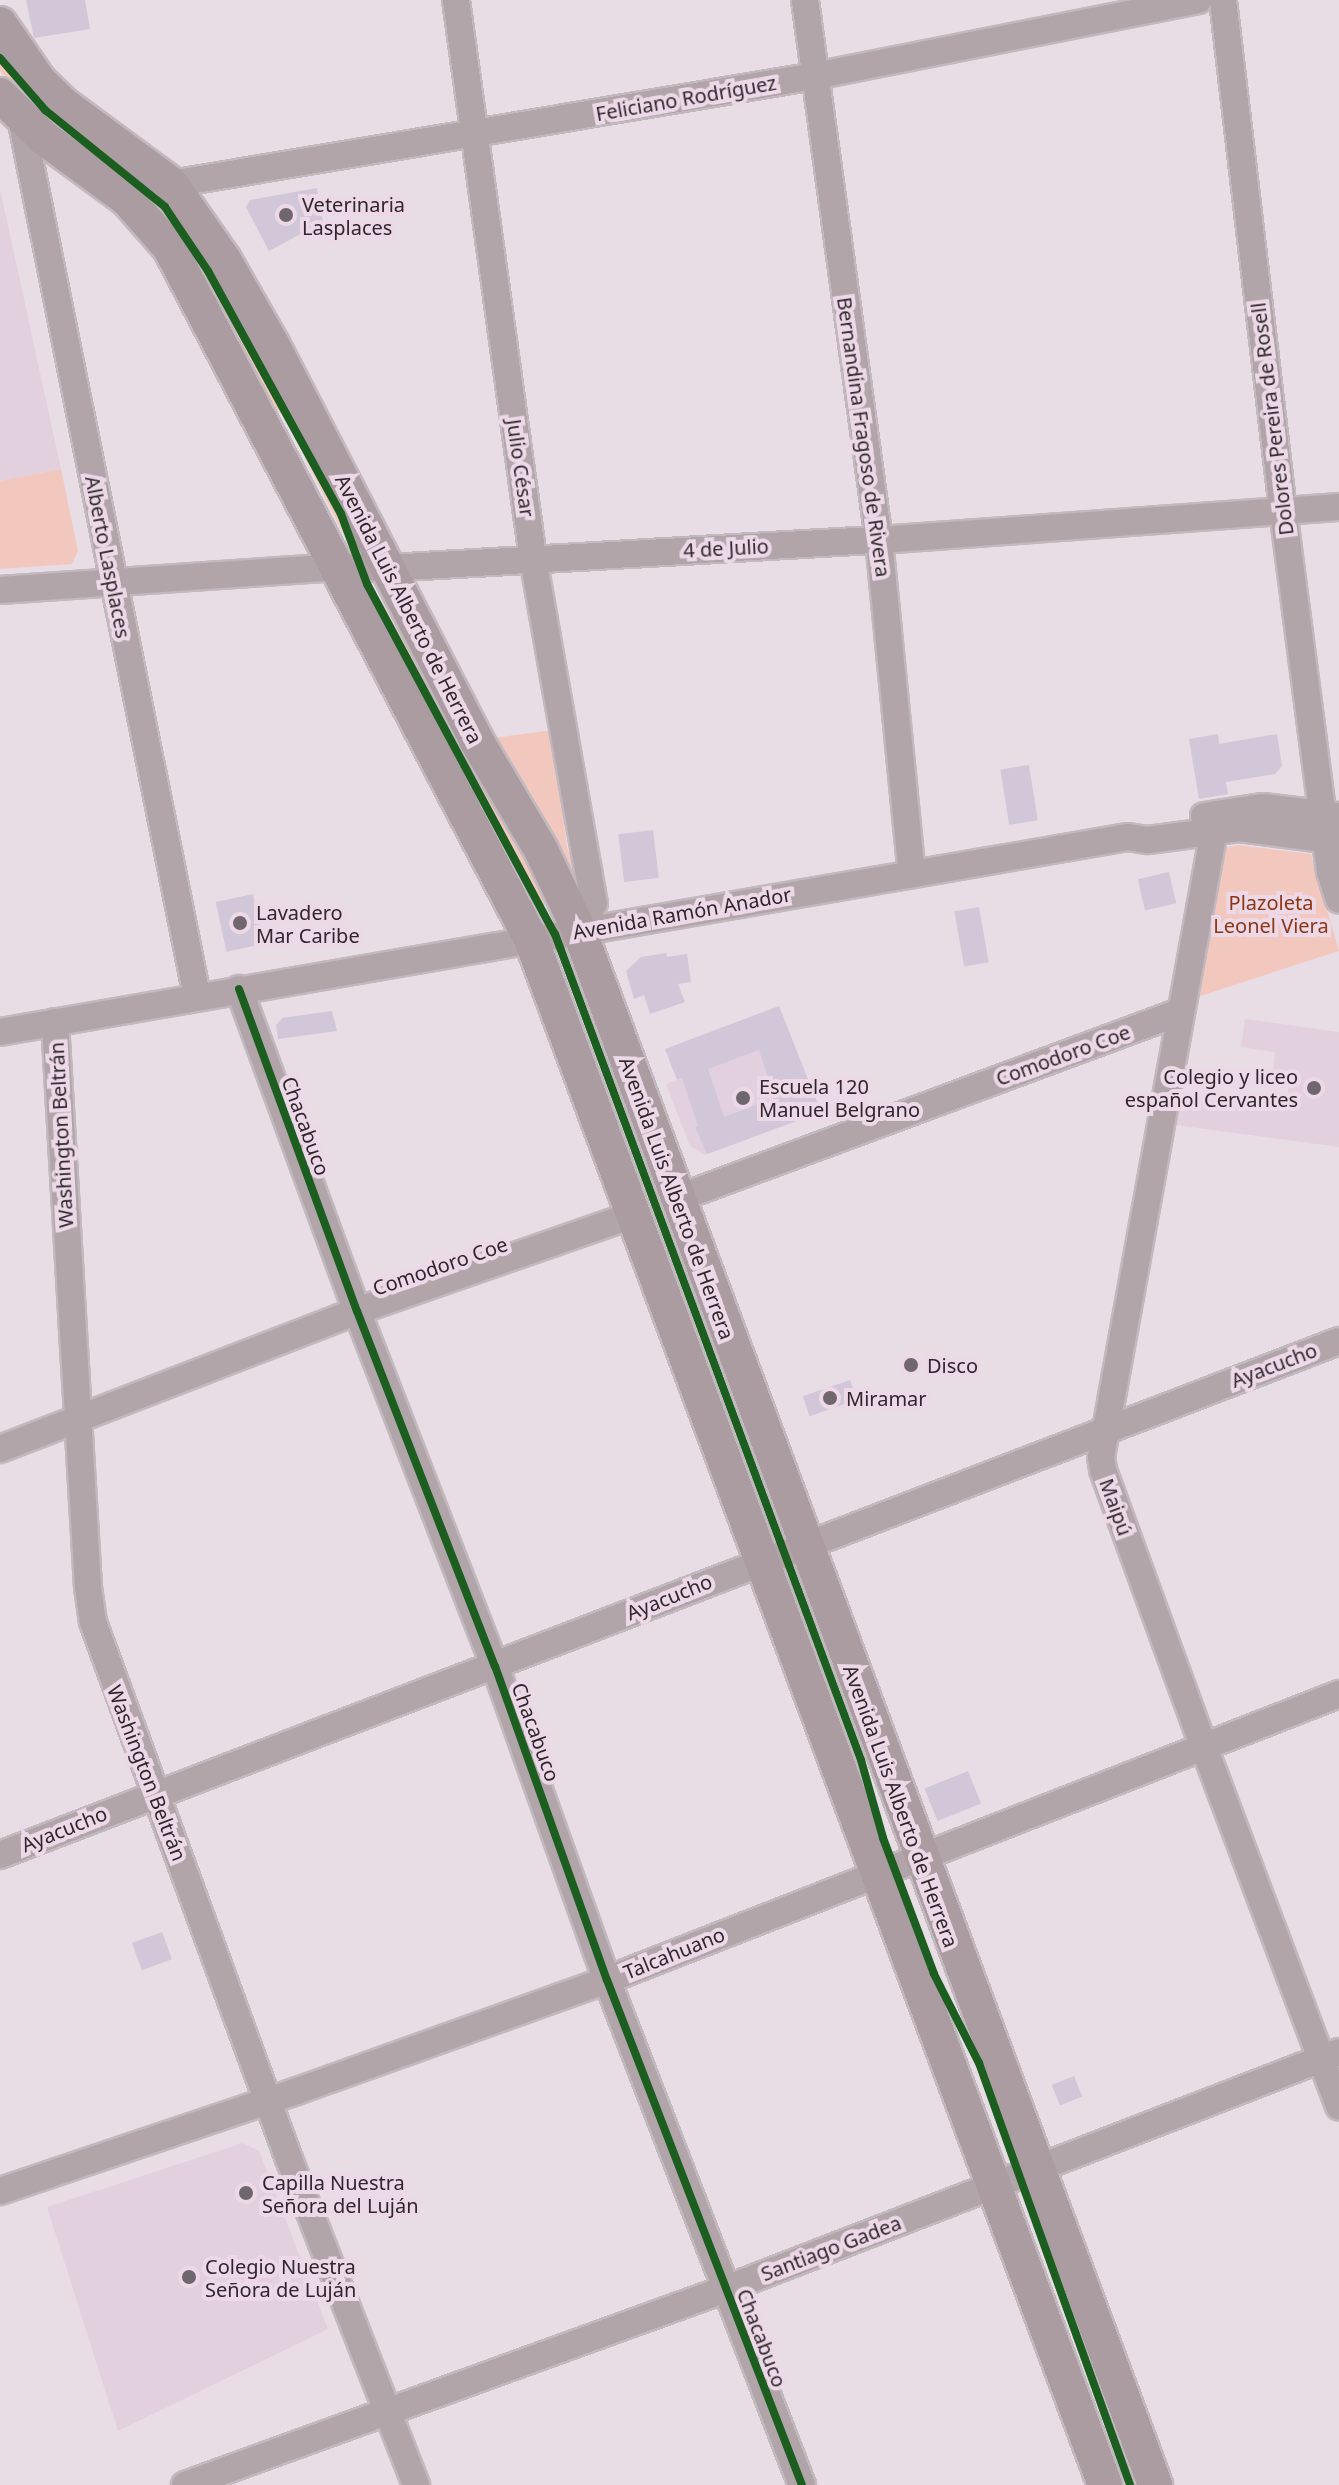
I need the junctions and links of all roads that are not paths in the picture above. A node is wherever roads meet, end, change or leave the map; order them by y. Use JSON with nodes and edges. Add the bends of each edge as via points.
{"nodes":[{"id":1,"x":456,"y":0,"type":"edge"},
{"id":2,"x":805,"y":0,"type":"edge"},
{"id":3,"x":1199,"y":0,"type":"edge"},
{"id":4,"x":1223,"y":0,"type":"edge"},
{"id":5,"x":0,"y":24,"type":"edge"},
{"id":6,"x":815,"y":76,"type":"junction"},
{"id":7,"x":11,"y":107,"type":"edge"},
{"id":8,"x":476,"y":134,"type":"junction"},
{"id":9,"x":171,"y":184,"type":"junction"},
{"id":10,"x":1339,"y":507,"type":"edge"},
{"id":11,"x":1283,"y":510,"type":"junction"},
{"id":12,"x":879,"y":540,"type":"junction"},
{"id":13,"x":533,"y":558,"type":"junction"},
{"id":14,"x":338,"y":567,"type":"junction"},
{"id":15,"x":388,"y":568,"type":"junction"},
{"id":16,"x":113,"y":584,"type":"junction"},
{"id":17,"x":0,"y":590,"type":"edge"},
{"id":18,"x":1331,"y":827,"type":"edge"},
{"id":19,"x":1214,"y":831,"type":"junction"},
{"id":20,"x":1128,"y":837,"type":"junction"},
{"id":21,"x":912,"y":874,"type":"junction"},
{"id":22,"x":1339,"y":900,"type":"edge"},
{"id":23,"x":579,"y":930,"type":"junction"},
{"id":24,"x":531,"y":939,"type":"junction"},
{"id":25,"x":239,"y":989,"type":"junction"},
{"id":26,"x":197,"y":996,"type":"junction"},
{"id":27,"x":1180,"y":1012,"type":"junction"},
{"id":28,"x":55,"y":1022,"type":"junction"},
{"id":29,"x":0,"y":1032,"type":"edge"},
{"id":30,"x":676,"y":1199,"type":"junction"},
{"id":31,"x":633,"y":1215,"type":"junction"},
{"id":32,"x":357,"y":1311,"type":"junction"},
{"id":33,"x":1339,"y":1341,"type":"edge"},
{"id":34,"x":78,"y":1417,"type":"junction"},
{"id":35,"x":1106,"y":1429,"type":"junction"},
{"id":36,"x":0,"y":1449,"type":"edge"},
{"id":37,"x":804,"y":1544,"type":"junction"},
{"id":38,"x":761,"y":1560,"type":"junction"},
{"id":39,"x":495,"y":1666,"type":"junction"},
{"id":40,"x":1339,"y":1694,"type":"edge"},
{"id":41,"x":1204,"y":1747,"type":"junction"},
{"id":42,"x":156,"y":1793,"type":"junction"},
{"id":43,"x":0,"y":1855,"type":"edge"},
{"id":44,"x":921,"y":1857,"type":"junction"},
{"id":45,"x":875,"y":1873,"type":"junction"},
{"id":46,"x":607,"y":1980,"type":"junction"},
{"id":47,"x":1330,"y":2055,"type":"edge"},
{"id":48,"x":268,"y":2101,"type":"junction"},
{"id":49,"x":1339,"y":2107,"type":"edge"},
{"id":50,"x":1036,"y":2168,"type":"junction"},
{"id":51,"x":994,"y":2184,"type":"junction"},
{"id":52,"x":0,"y":2191,"type":"edge"},
{"id":53,"x":726,"y":2289,"type":"junction"},
{"id":54,"x":388,"y":2411,"type":"junction"},
{"id":55,"x":185,"y":2485,"type":"edge"},
{"id":56,"x":416,"y":2485,"type":"edge"},
{"id":57,"x":802,"y":2485,"type":"edge"},
{"id":58,"x":1105,"y":2485,"type":"edge"},
{"id":59,"x":1155,"y":2485,"type":"edge"}],
"edges":[{"from":1,"to":8,"type":"street","name":"Julio César"},
{"from":2,"to":6,"type":"street","name":"Bernandina Fragoso de Rivera"},
{"from":3,"to":6,"type":"street","name":"Feliciano Rodríguez"},
{"from":4,"to":11,"type":"street","name":"Dolores Pereira de Rosell"},
{"from":5,"to":9,"type":"main road","name":"Avenida Luis Alberto de Herrera","via":[[39,81],[64,105]]},
{"from":6,"to":8,"type":"street","name":"Feliciano Rodríguez"},
{"from":6,"to":12,"type":"street","name":"Bernandina Fragoso de Rivera"},
{"from":7,"to":14,"type":"main road","name":"Avenida Luis Alberto de Herrera","via":[[127,199],[170,248]]},
{"from":7,"to":16,"type":"street","name":"Alberto Lasplaces"},
{"from":8,"to":9,"type":"street","name":"Feliciano Rodríguez"},
{"from":8,"to":13,"type":"street","name":"Julio César"},
{"from":9,"to":15,"type":"main road","name":"Avenida Luis Alberto de Herrera","via":[[224,260],[273,346]]},
{"from":10,"to":11,"type":"street","name":"4 de Julio"},
{"from":11,"to":12,"type":"street","name":"4 de Julio"},
{"from":11,"to":18,"type":"street","name":"Dolores Pereira de Rosell"},
{"from":12,"to":13,"type":"street","name":"4 de Julio"},
{"from":12,"to":21,"type":"street","name":"Bernandina Fragoso de Rivera"},
{"from":13,"to":15,"type":"street","name":"4 de Julio"},
{"from":13,"to":23,"type":"street","name":"Julio César","via":[[594,903]]},
{"from":14,"to":15,"type":"street","name":"4 de Julio"},
{"from":14,"to":16,"type":"street","name":"4 de Julio"},
{"from":14,"to":24,"type":"main road","name":"Avenida Luis Alberto de Herrera"},
{"from":15,"to":23,"type":"main road","name":"Avenida Luis Alberto de Herrera"},
{"from":16,"to":17,"type":"street","name":"4 de Julio"},
{"from":16,"to":26,"type":"street","name":"Alberto Lasplaces"},
{"from":18,"to":19,"type":"street","name":"Avenida Ramón Anador"},
{"from":18,"to":20,"type":"street","name":"Avenida Ramón Anador","via":[[1240,809],[1144,826]]},
{"from":18,"to":22,"type":"street","name":"Dolores Pereira de Rosell","via":[[1330,872]]},
{"from":19,"to":20,"type":"street","name":"Avenida Ramón Anador","via":[[1148,840]]},
{"from":19,"to":27,"type":"street","name":"Maipú"},
{"from":20,"to":21,"type":"street","name":"Avenida Ramón Anador"},
{"from":21,"to":23,"type":"street","name":"Avenida Ramón Anador"},
{"from":23,"to":24,"type":"street","name":"Avenida Ramón Anador"},
{"from":23,"to":30,"type":"main road","name":"Avenida Luis Alberto de Herrera"},
{"from":24,"to":25,"type":"street","name":"Avenida Ramón Anador"},
{"from":24,"to":31,"type":"main road","name":"Avenida Luis Alberto de Herrera"},
{"from":25,"to":26,"type":"street","name":"Avenida Ramón Anador"},
{"from":25,"to":32,"type":"street","name":"Chacabuco"},
{"from":26,"to":28,"type":"street","name":"Avenida Ramón Anador"},
{"from":27,"to":30,"type":"street","name":"Comodoro Coe"},
{"from":27,"to":35,"type":"street","name":"Maipú"},
{"from":28,"to":29,"type":"street","name":"Avenida Ramón Anador"},
{"from":28,"to":34,"type":"street","name":"Washington Beltrán"},
{"from":30,"to":37,"type":"main road","name":"Avenida Luis Alberto de Herrera"},
{"from":31,"to":32,"type":"street","name":"Comodoro Coe"},
{"from":31,"to":38,"type":"main road","name":"Avenida Luis Alberto de Herrera"},
{"from":32,"to":34,"type":"street","name":"Comodoro Coe"},
{"from":32,"to":39,"type":"street","name":"Chacabuco"},
{"from":33,"to":35,"type":"street","name":"Ayacucho"},
{"from":34,"to":36,"type":"street","name":"Comodoro Coe"},
{"from":34,"to":42,"type":"street","name":"Washington Beltrán","via":[[93,1622]]},
{"from":35,"to":37,"type":"street","name":"Ayacucho"},
{"from":35,"to":41,"type":"street","name":"Maipú","via":[[1103,1470]]},
{"from":37,"to":38,"type":"street","name":"Ayacucho"},
{"from":37,"to":44,"type":"main road","name":"Avenida Luis Alberto de Herrera"},
{"from":38,"to":39,"type":"street","name":"Ayacucho"},
{"from":38,"to":45,"type":"main road","name":"Avenida Luis Alberto de Herrera"},
{"from":39,"to":42,"type":"street","name":"Ayacucho"},
{"from":39,"to":46,"type":"street","name":"Chacabuco"},
{"from":40,"to":41,"type":"street","name":"Talcahuano"},
{"from":41,"to":44,"type":"street","name":"Talcahuano"},
{"from":41,"to":47,"type":"street","name":"Maipú"},
{"from":42,"to":43,"type":"street","name":"Ayacucho"},
{"from":42,"to":48,"type":"street","name":"Washington Beltrán"},
{"from":44,"to":45,"type":"street","name":"Talcahuano"},
{"from":44,"to":50,"type":"main road","name":"Avenida Luis Alberto de Herrera"},
{"from":45,"to":46,"type":"street","name":"Talcahuano"},
{"from":45,"to":51,"type":"main road","name":"Avenida Luis Alberto de Herrera"},
{"from":46,"to":48,"type":"street","name":"Talcahuano"},
{"from":46,"to":53,"type":"street","name":"Chacabuco"},
{"from":47,"to":49,"type":"street","name":"Maipú"},
{"from":47,"to":50,"type":"street","name":"Santiago Gadea"},
{"from":48,"to":52,"type":"street","name":"Talcahuano"},
{"from":48,"to":54,"type":"street","name":"Washington Beltrán"},
{"from":50,"to":51,"type":"street","name":"Santiago Gadea"},
{"from":50,"to":59,"type":"main road","name":"Avenida Luis Alberto de Herrera"},
{"from":51,"to":53,"type":"street","name":"Santiago Gadea"},
{"from":51,"to":58,"type":"main road","name":"Avenida Luis Alberto de Herrera"},
{"from":53,"to":54,"type":"street","name":"Santiago Gadea"},
{"from":53,"to":57,"type":"street","name":"Chacabuco"},
{"from":54,"to":55,"type":"street","name":"Santiago Gadea"},
{"from":54,"to":56,"type":"street","name":"Washington Beltrán"}]}
